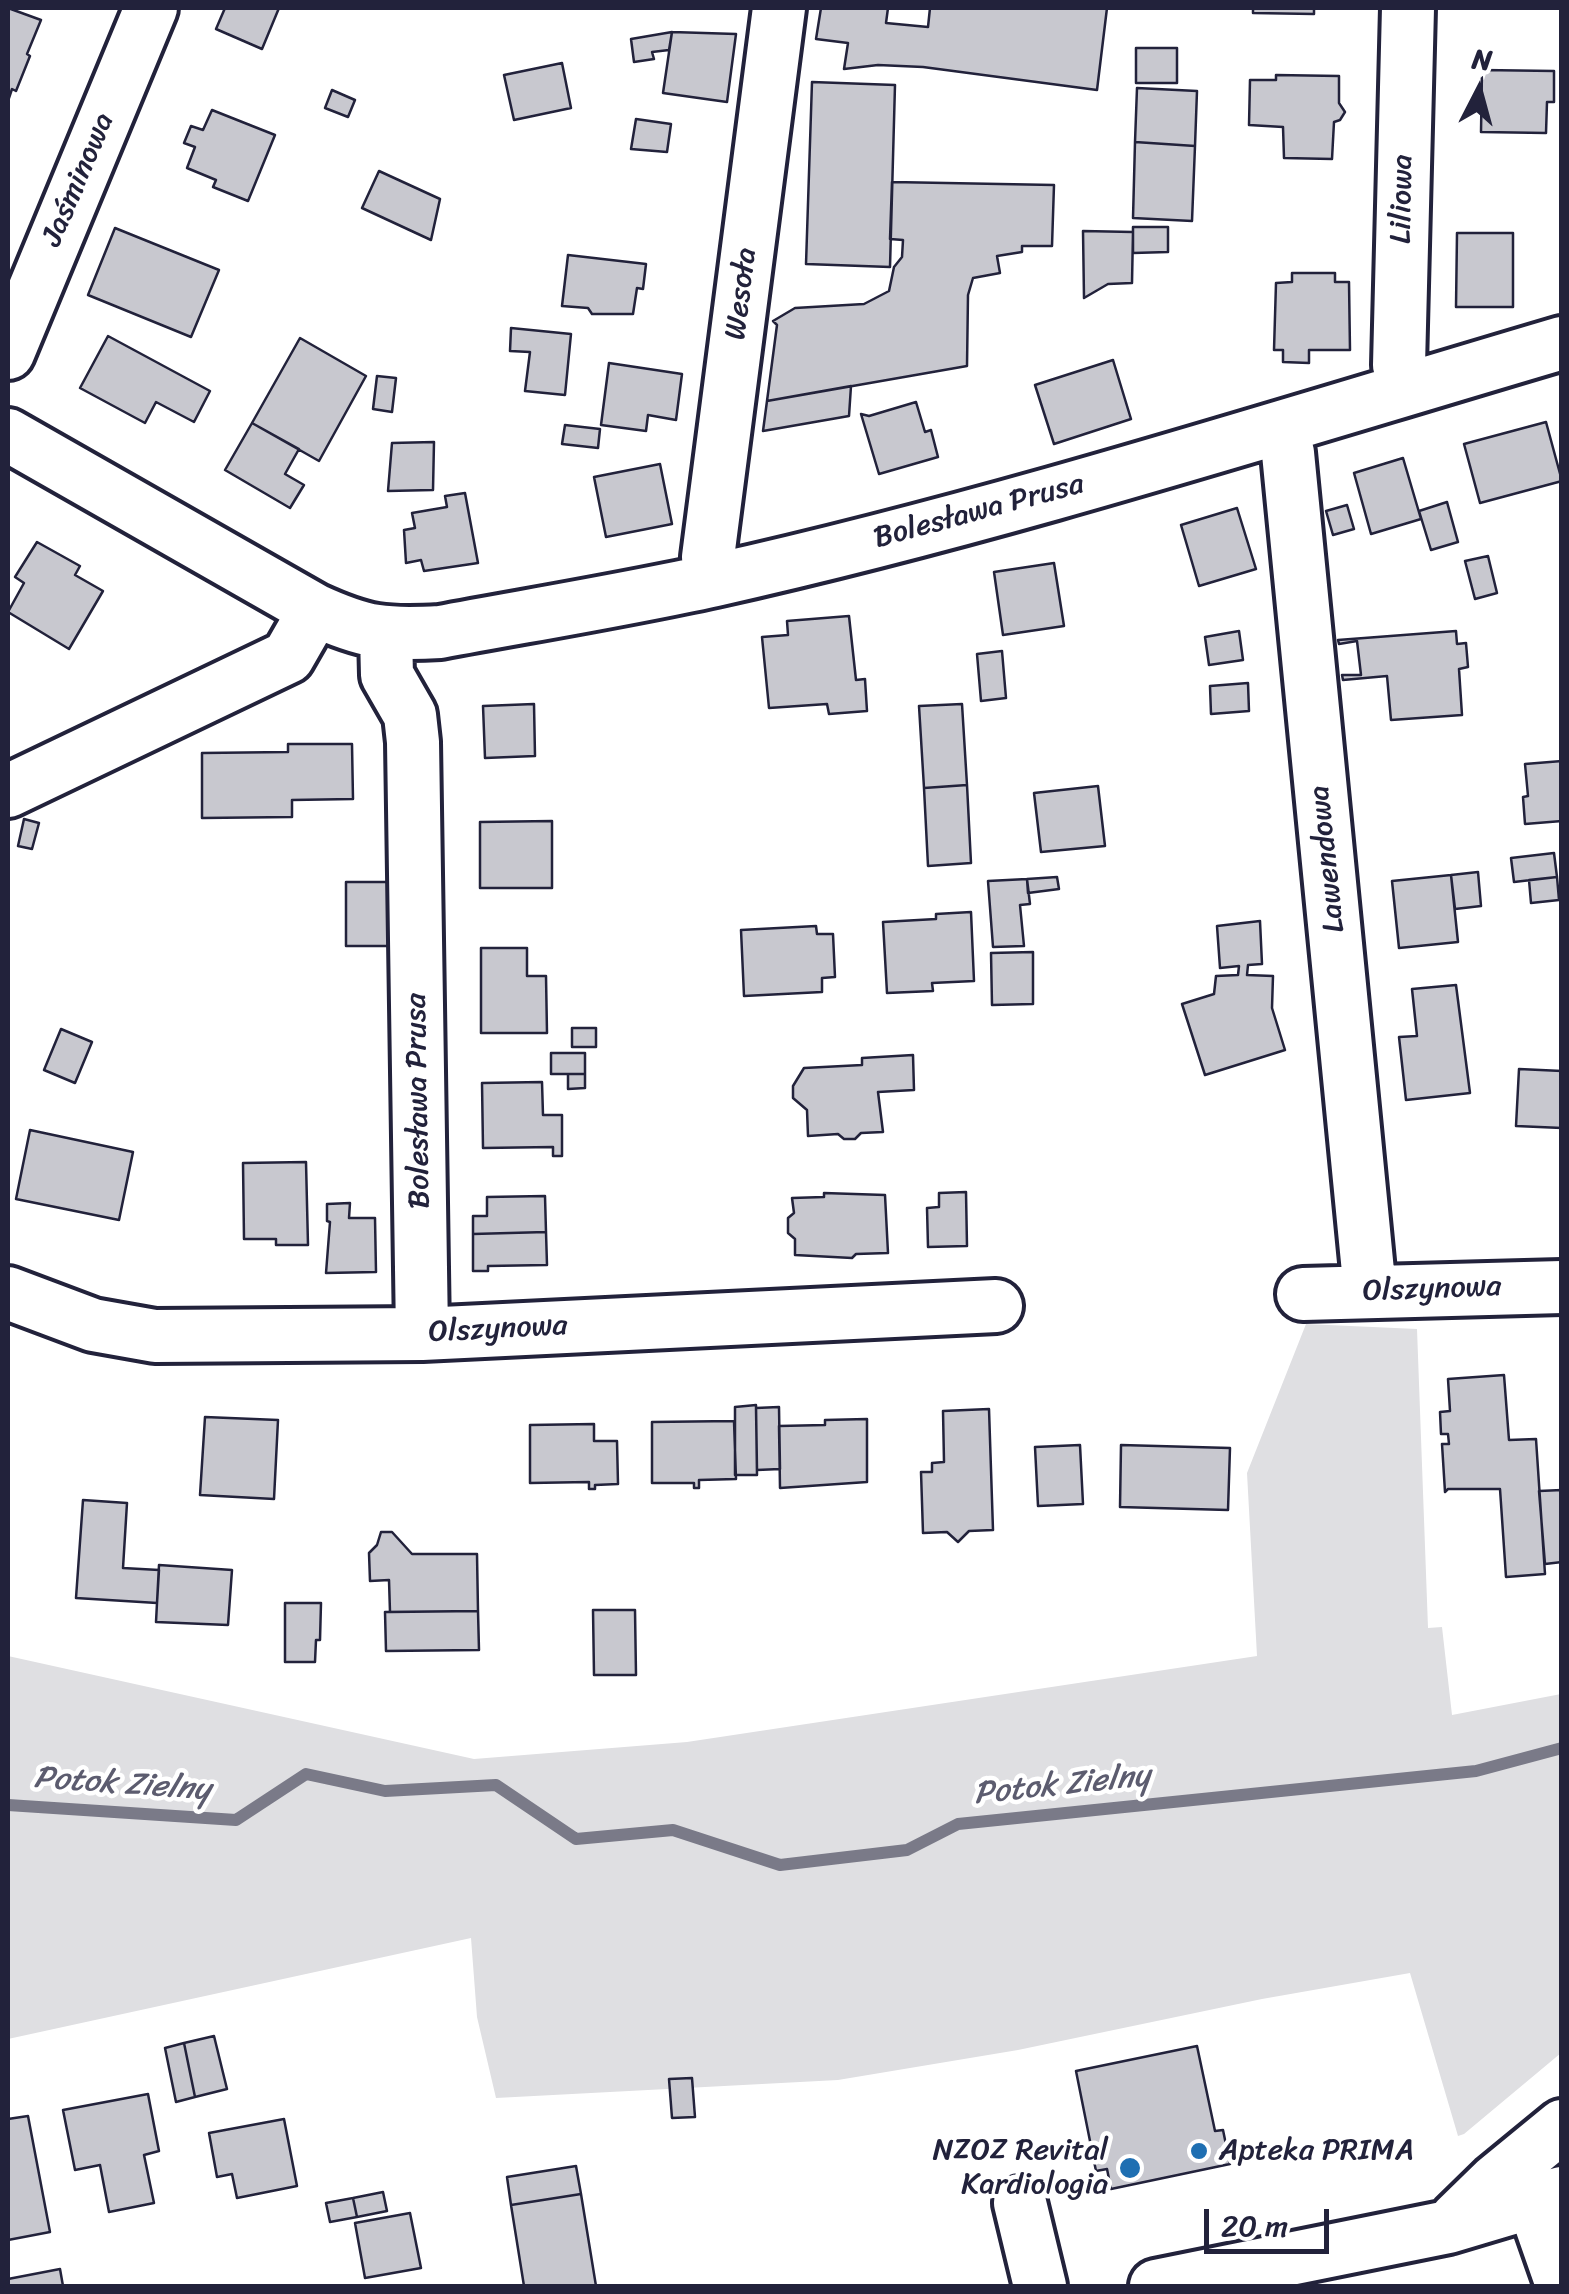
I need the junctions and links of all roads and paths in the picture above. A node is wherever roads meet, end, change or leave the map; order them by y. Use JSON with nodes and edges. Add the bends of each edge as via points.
{"nodes":[{"id":1,"x":151,"y":8,"type":"edge"},
{"id":2,"x":779,"y":8,"type":"edge"},
{"id":3,"x":1408,"y":8,"type":"edge"},
{"id":4,"x":1562,"y":343,"type":"edge"},
{"id":5,"x":8,"y":353,"type":"edge"},
{"id":6,"x":1406,"y":390,"type":"junction"},
{"id":7,"x":1280,"y":428,"type":"junction"},
{"id":8,"x":8,"y":435,"type":"edge"},
{"id":9,"x":713,"y":580,"type":"junction"},
{"id":10,"x":315,"y":610,"type":"junction"},
{"id":11,"x":386,"y":635,"type":"junction"},
{"id":12,"x":8,"y":791,"type":"edge"},
{"id":13,"x":1562,"y":1287,"type":"edge"},
{"id":14,"x":1370,"y":1292,"type":"junction"},
{"id":15,"x":8,"y":1293,"type":"edge"},
{"id":16,"x":1303,"y":1294,"type":"dead end"},
{"id":17,"x":996,"y":1306,"type":"dead end"},
{"id":18,"x":422,"y":1334,"type":"junction"},
{"id":19,"x":1562,"y":2126,"type":"edge"},
{"id":20,"x":1547,"y":2198,"type":"edge"},
{"id":21,"x":1020,"y":2203,"type":"dead end"},
{"id":22,"x":1448,"y":2227,"type":"junction"},
{"id":23,"x":1562,"y":2285,"type":"edge"},
{"id":24,"x":1040,"y":2286,"type":"edge"},
{"id":25,"x":1156,"y":2286,"type":"edge"}],
"edges":[{"from":1,"to":5,"type":"street","name":"Jaśminowa"},
{"from":2,"to":9,"type":"street","name":"Wesoła","via":[[708,557]]},
{"from":3,"to":6,"type":"street","name":"Liliowa","via":[[1399,366]]},
{"from":4,"to":6,"type":"street","name":"Bolesława Prusa"},
{"from":6,"to":7,"type":"street","name":"Bolesława Prusa"},
{"from":7,"to":9,"type":"street","name":"Bolesława Prusa"},
{"from":7,"to":14,"type":"street","name":"Lawendowa","via":[[1288,453]]},
{"from":8,"to":10,"type":"street","name":"Bolesława Prusa"},
{"from":9,"to":11,"type":"street","name":"Bolesława Prusa","via":[[440,632]]},
{"from":10,"to":11,"type":"street","name":"Bolesława Prusa"},
{"from":10,"to":12,"type":"street","via":[[288,657]]},
{"from":11,"to":18,"type":"street","name":"Bolesława Prusa","via":[[386,675],[410,715],[412,742]]},
{"from":13,"to":14,"type":"street","name":"Olszynowa"},
{"from":14,"to":16,"type":"street","name":"Olszynowa"},
{"from":15,"to":18,"type":"street","name":"Olszynowa","via":[[94,1325],[155,1336]]},
{"from":17,"to":18,"type":"street","name":"Olszynowa"},
{"from":19,"to":22,"type":"street"},
{"from":20,"to":22,"type":"street"},
{"from":20,"to":23,"type":"street"},
{"from":21,"to":24,"type":"street"},
{"from":22,"to":25,"type":"street"}]}
